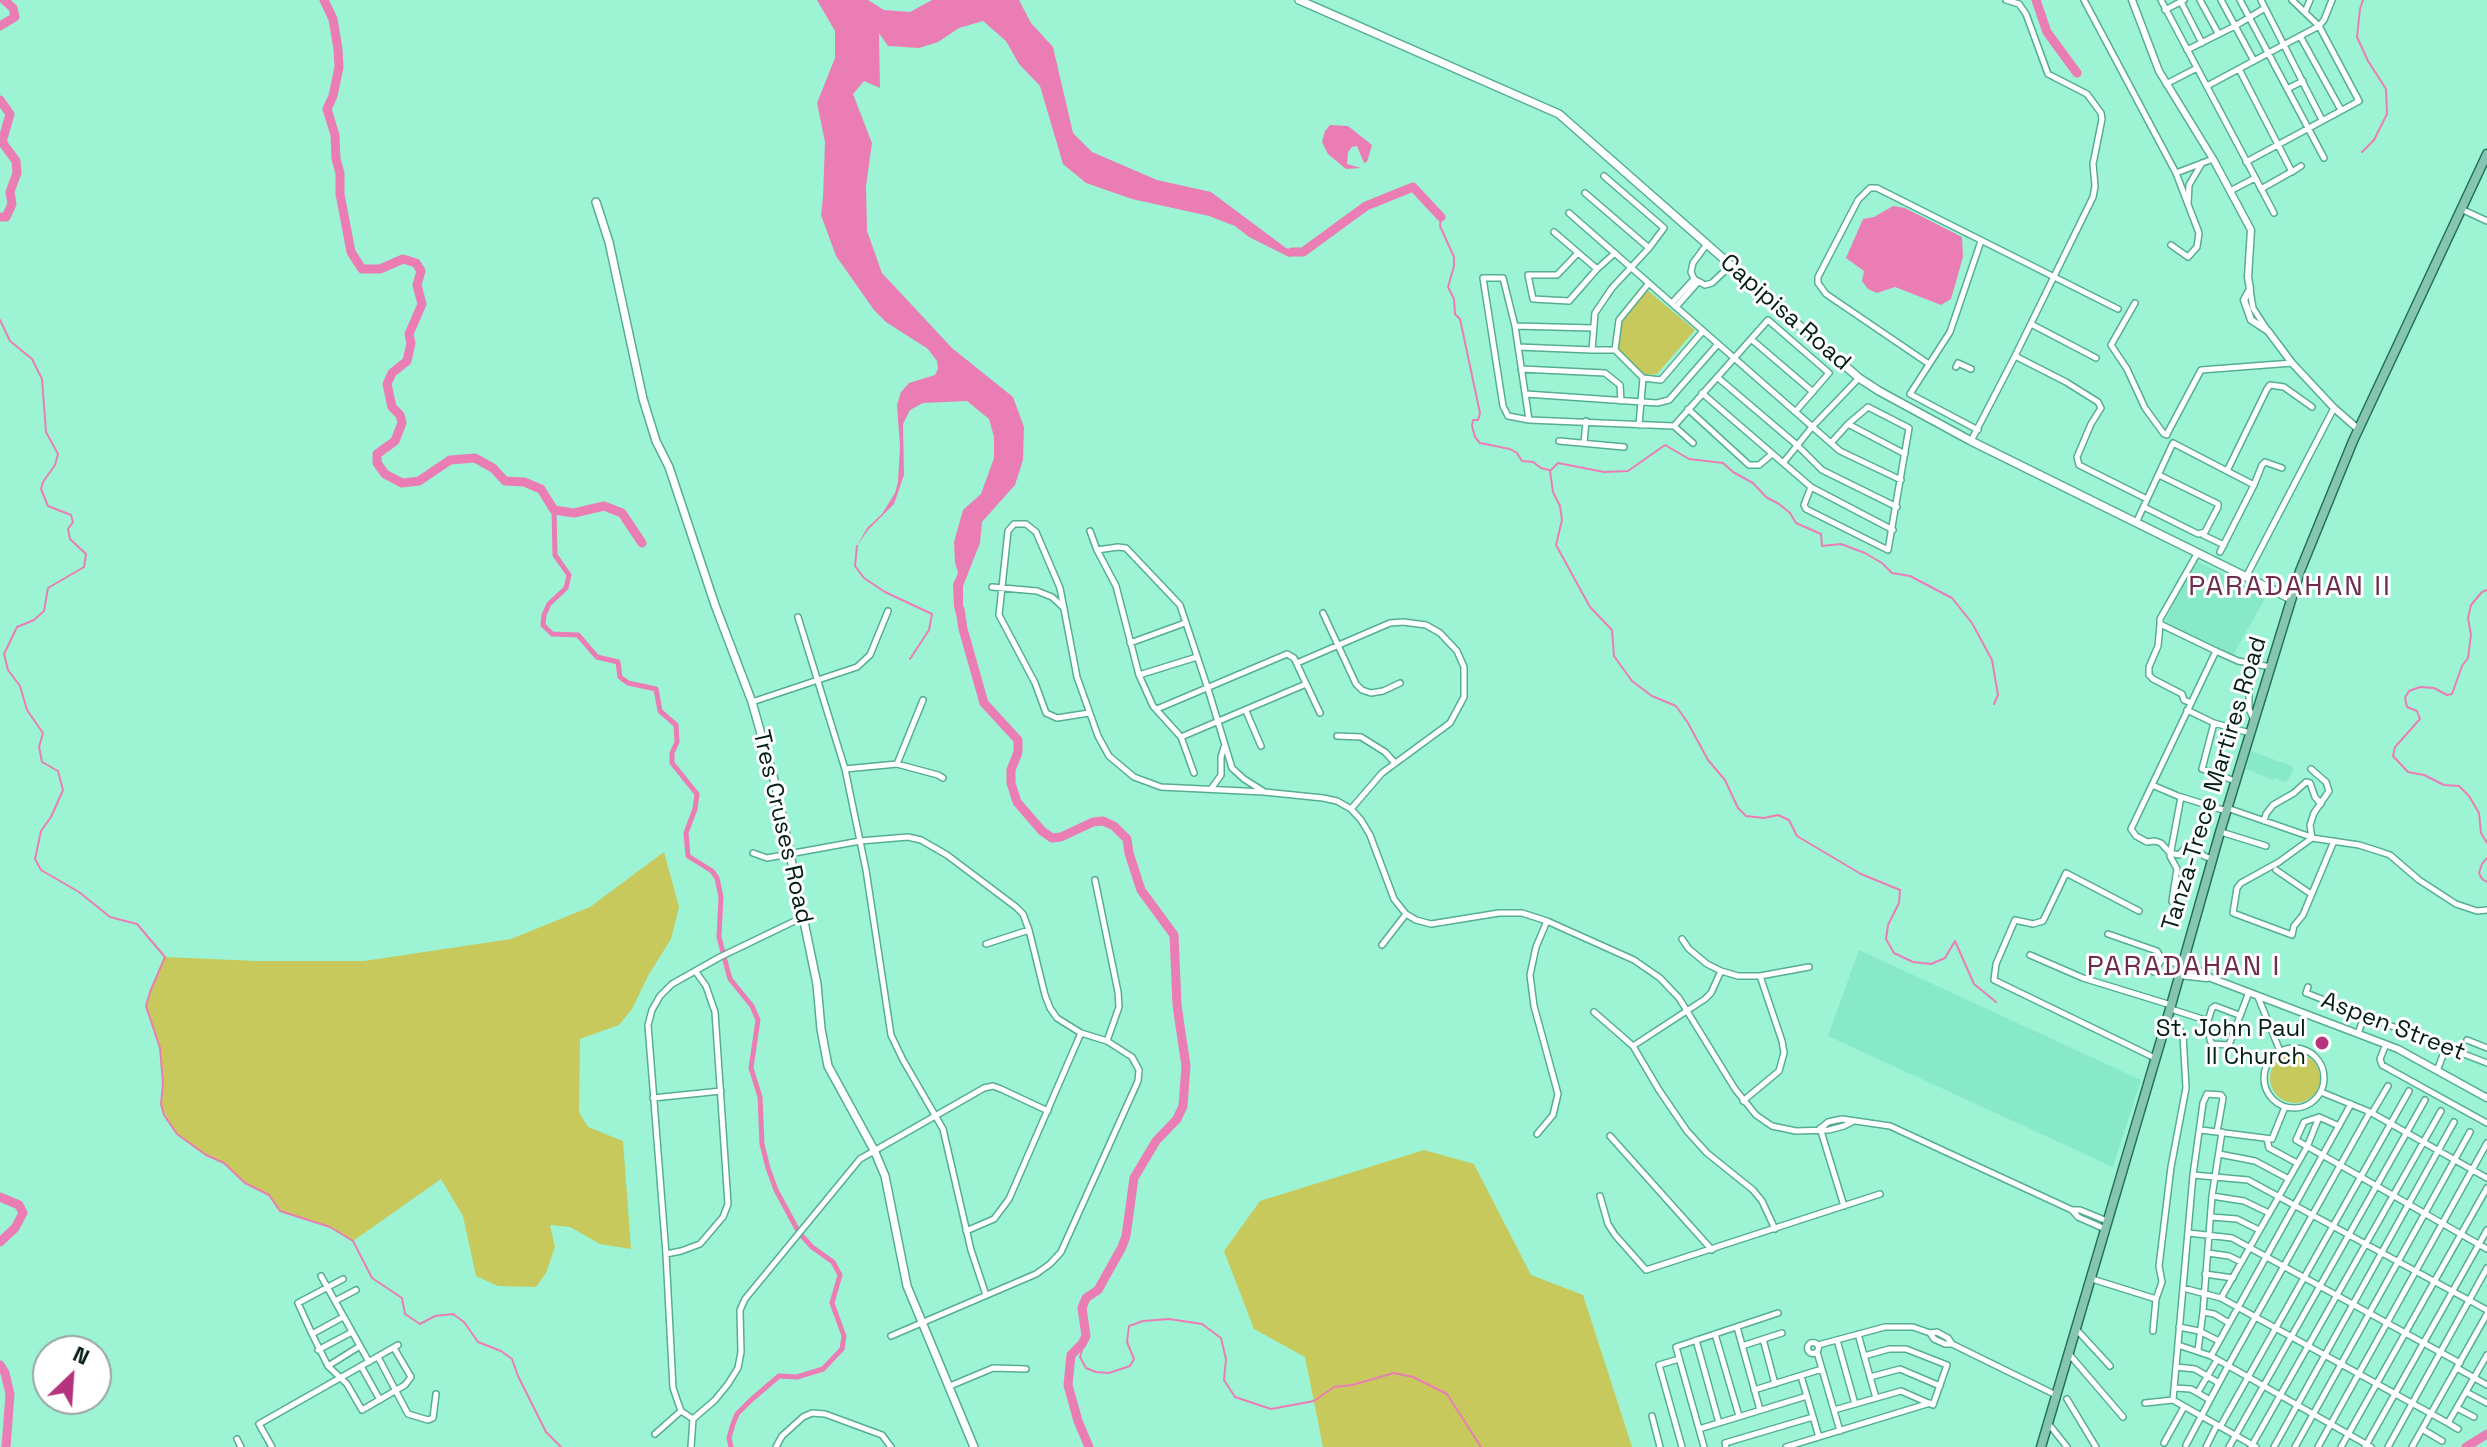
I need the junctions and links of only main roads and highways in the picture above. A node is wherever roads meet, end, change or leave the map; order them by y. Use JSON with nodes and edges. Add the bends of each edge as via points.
{"nodes":[{"id":1,"x":1299,"y":0,"type":"edge"},
{"id":2,"x":2487,"y":154,"type":"edge"},
{"id":3,"x":596,"y":202,"type":"dead end"},
{"id":4,"x":2291,"y":599,"type":"junction"},
{"id":5,"x":974,"y":1447,"type":"edge"},
{"id":6,"x":2041,"y":1447,"type":"edge"}],
"edges":[{"from":1,"to":4,"type":"main road","name":"Capipisa Road","via":[[1559,114],[1859,378],[1971,441]]},
{"from":2,"to":4,"type":"main road","name":"Tanza-Trece Martires Road","via":[[2358,429]]},
{"from":3,"to":5,"type":"main road","name":"Tres Cruses Road","via":[[643,399],[752,702],[776,787],[817,984],[828,1066],[885,1176],[907,1286]]},
{"from":4,"to":6,"type":"main road","name":"Tanza-Trece Martires Road"}]}
